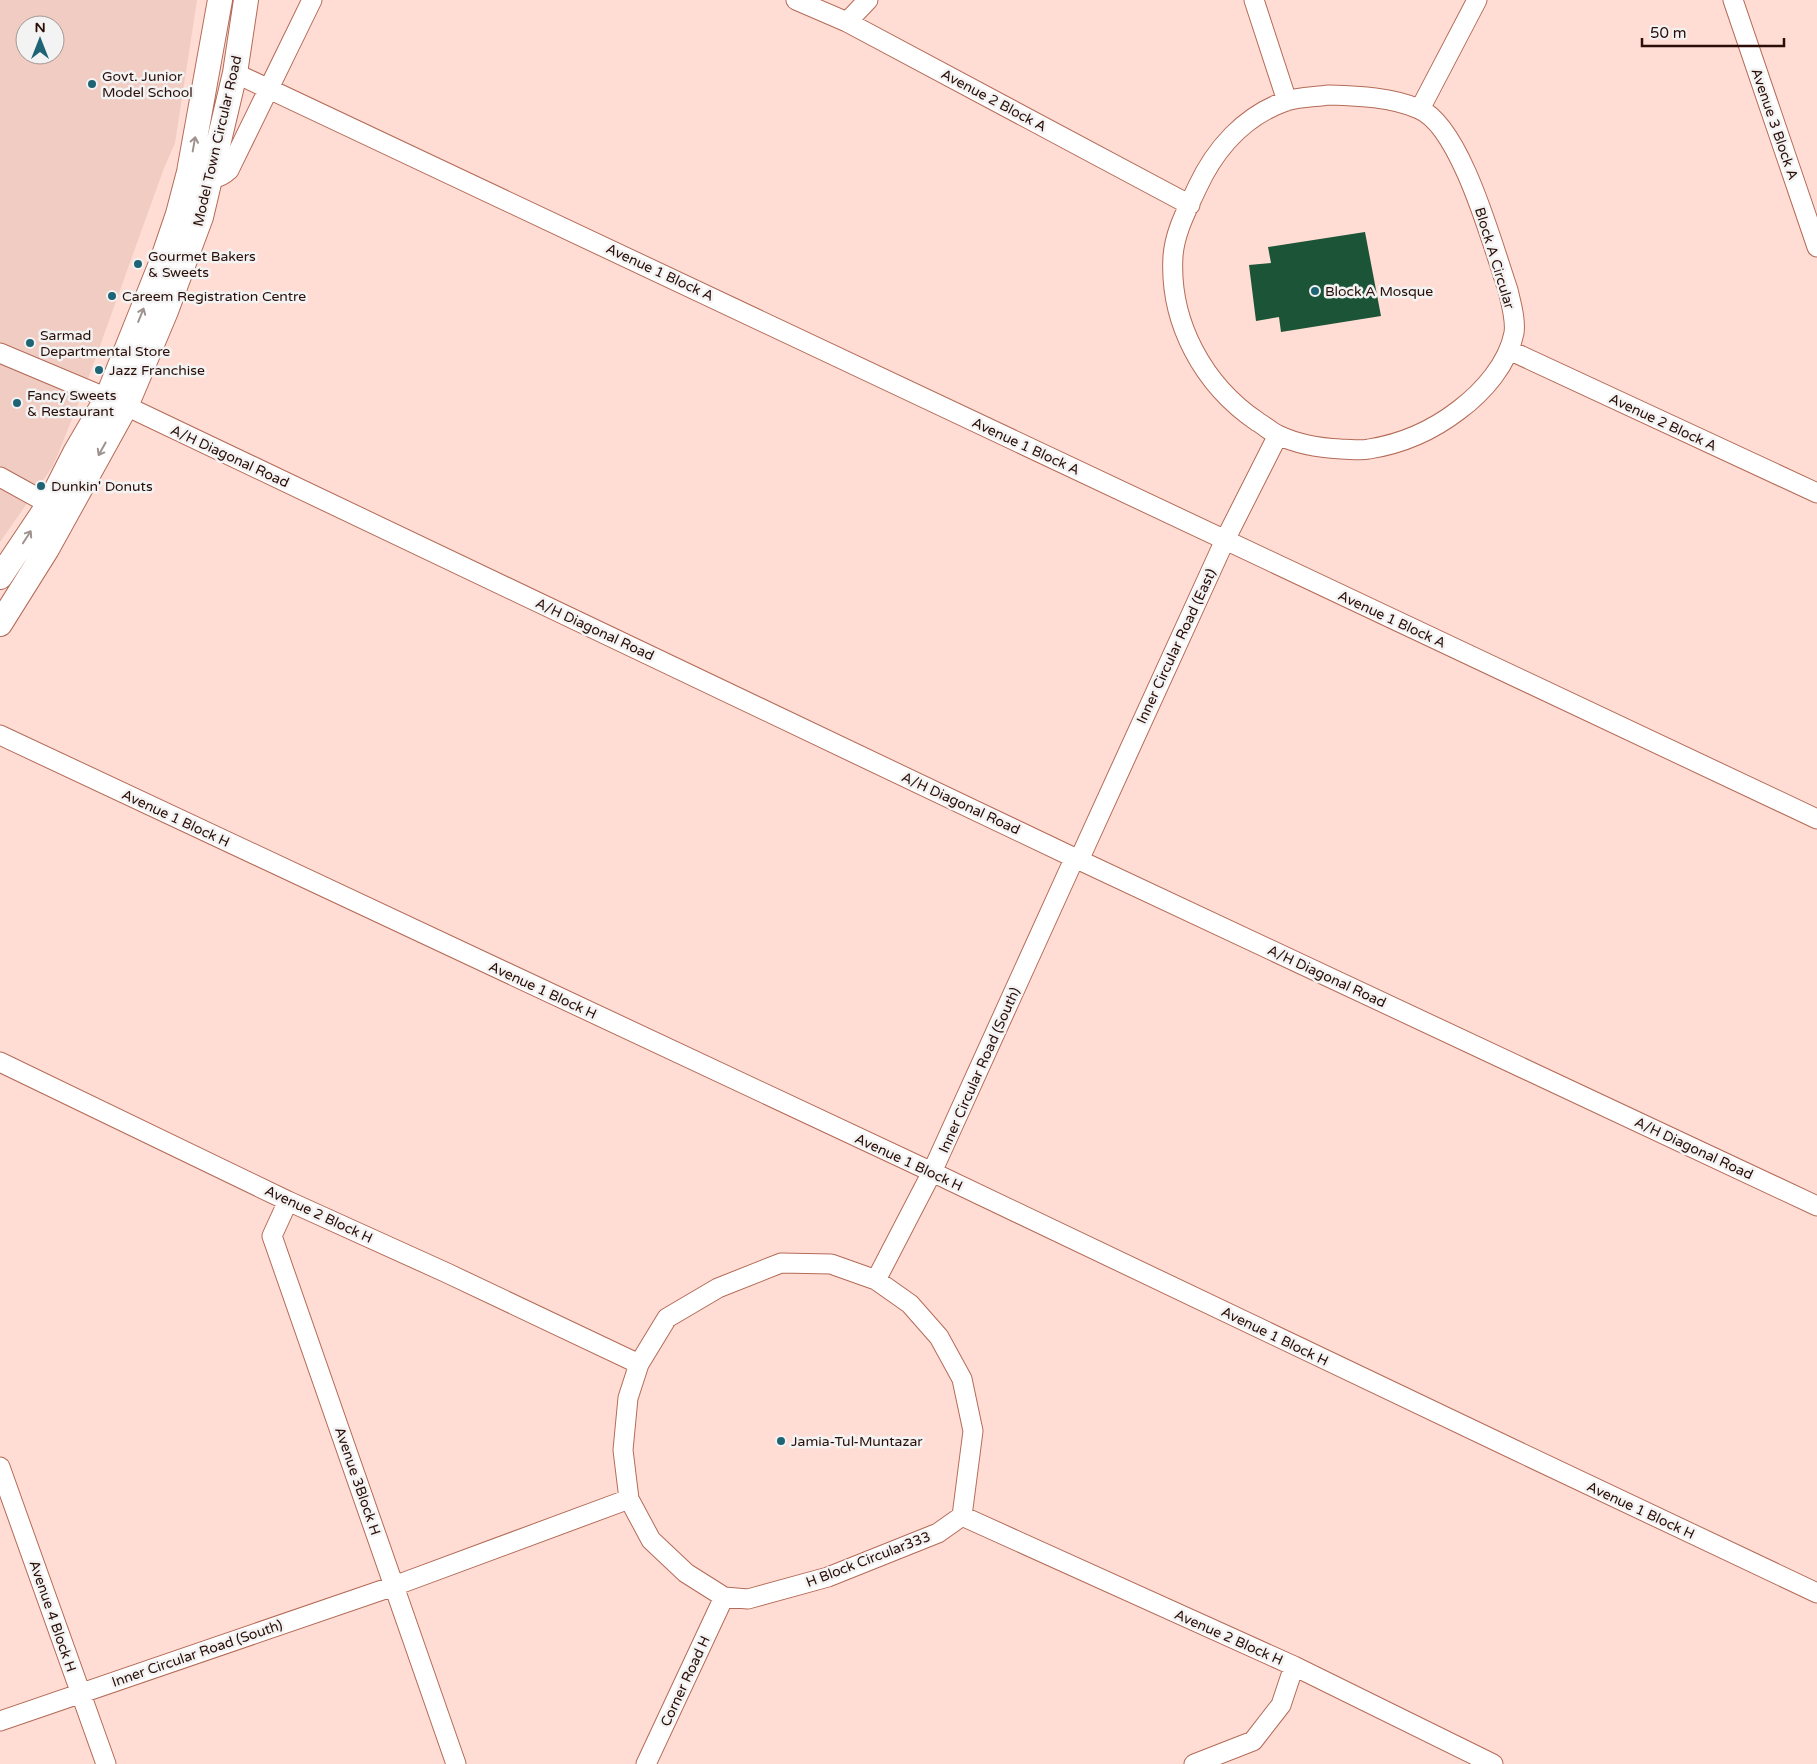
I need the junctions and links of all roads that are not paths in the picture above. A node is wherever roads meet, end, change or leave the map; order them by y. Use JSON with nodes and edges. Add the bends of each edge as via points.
{"nodes":[{"id":1,"x":220,"y":0,"type":"edge"},
{"id":2,"x":246,"y":0,"type":"edge"},
{"id":3,"x":312,"y":0,"type":"edge"},
{"id":4,"x":796,"y":0,"type":"edge"},
{"id":5,"x":868,"y":0,"type":"edge"},
{"id":6,"x":1254,"y":0,"type":"edge"},
{"id":7,"x":1477,"y":0,"type":"edge"},
{"id":8,"x":1733,"y":0,"type":"edge"},
{"id":9,"x":846,"y":22,"type":"junction"},
{"id":10,"x":234,"y":73,"type":"junction"},
{"id":11,"x":269,"y":88,"type":"junction"},
{"id":12,"x":1287,"y":101,"type":"junction"},
{"id":13,"x":1420,"y":109,"type":"junction"},
{"id":14,"x":189,"y":172,"type":"junction"},
{"id":15,"x":211,"y":179,"type":"junction"},
{"id":16,"x":1190,"y":205,"type":"junction"},
{"id":17,"x":1817,"y":248,"type":"edge"},
{"id":18,"x":1509,"y":350,"type":"junction"},
{"id":19,"x":0,"y":353,"type":"edge"},
{"id":20,"x":116,"y":402,"type":"junction"},
{"id":21,"x":1278,"y":435,"type":"junction"},
{"id":22,"x":0,"y":477,"type":"edge"},
{"id":23,"x":1817,"y":493,"type":"edge"},
{"id":24,"x":49,"y":504,"type":"junction"},
{"id":25,"x":1225,"y":540,"type":"junction"},
{"id":26,"x":0,"y":578,"type":"edge"},
{"id":27,"x":0,"y":624,"type":"edge"},
{"id":28,"x":0,"y":735,"type":"edge"},
{"id":29,"x":1817,"y":820,"type":"edge"},
{"id":30,"x":1077,"y":858,"type":"junction"},
{"id":31,"x":0,"y":1062,"type":"edge"},
{"id":32,"x":932,"y":1172,"type":"junction"},
{"id":33,"x":288,"y":1201,"type":"junction"},
{"id":34,"x":1817,"y":1206,"type":"edge"},
{"id":35,"x":876,"y":1280,"type":"junction"},
{"id":36,"x":639,"y":1364,"type":"junction"},
{"id":37,"x":0,"y":1467,"type":"edge"},
{"id":38,"x":628,"y":1499,"type":"junction"},
{"id":39,"x":962,"y":1516,"type":"junction"},
{"id":40,"x":394,"y":1586,"type":"junction"},
{"id":41,"x":1817,"y":1593,"type":"edge"},
{"id":42,"x":724,"y":1597,"type":"junction"},
{"id":43,"x":1294,"y":1666,"type":"junction"},
{"id":44,"x":80,"y":1693,"type":"junction"},
{"id":45,"x":0,"y":1721,"type":"edge"},
{"id":46,"x":106,"y":1764,"type":"edge"},
{"id":47,"x":456,"y":1764,"type":"edge"},
{"id":48,"x":646,"y":1764,"type":"edge"},
{"id":49,"x":1194,"y":1764,"type":"edge"},
{"id":50,"x":1493,"y":1764,"type":"edge"}],
"edges":[{"from":14,"to":1,"type":"main road","name":"Model Town Circular Road","one_way":true},
{"from":2,"to":10,"type":"main road","name":"Model Town Circular Road"},
{"from":3,"to":11,"type":"street"},
{"from":4,"to":9,"type":"street","name":"Avenue 2 Block A"},
{"from":5,"to":9,"type":"street"},
{"from":6,"to":12,"type":"street"},
{"from":7,"to":13,"type":"street"},
{"from":8,"to":17,"type":"street","name":"Avenue 3 Block A"},
{"from":9,"to":16,"type":"street","name":"Avenue 2 Block A"},
{"from":10,"to":11,"type":"street","name":"Avenue 1 Block A"},
{"from":10,"to":15,"type":"main road","name":"Model Town Circular Road"},
{"from":11,"to":15,"type":"street","via":[[229,170],[221,177]]},
{"from":11,"to":25,"type":"street","name":"Avenue 1 Block A"},
{"from":12,"to":13,"type":"street","name":"Block A Circular","via":[[1329,95],[1361,96]]},
{"from":12,"to":16,"type":"street","name":"Block A Circular","via":[[1260,113],[1239,128],[1218,150]]},
{"from":13,"to":18,"type":"street","name":"Block A Circular","via":[[1438,122],[1454,145],[1471,184],[1508,290],[1514,332]]},
{"from":14,"to":15,"type":"street"},
{"from":20,"to":14,"type":"main road","name":"Model Town Circular Road","one_way":true},
{"from":15,"to":20,"type":"main road","name":"Model Town Circular Road","via":[[202,217],[184,265]]},
{"from":16,"to":21,"type":"street","name":"Block A Circular","via":[[1178,229],[1173,254],[1173,281],[1183,328],[1192,350],[1224,394],[1246,414]]},
{"from":18,"to":21,"type":"street","name":"Block A Circular","via":[[1474,399],[1443,422],[1401,442],[1367,450],[1331,448]]},
{"from":18,"to":23,"type":"street","name":"Avenue 2 Block A"},
{"from":19,"to":20,"type":"street","name":"A/H Diagonal Road"},
{"from":20,"to":24,"type":"main road","name":"Model Town Circular Road","via":[[76,451]]},
{"from":20,"to":27,"type":"main road","name":"Model Town Circular Road","one_way":true,"via":[[47,549]]},
{"from":20,"to":30,"type":"street","name":"A/H Diagonal Road"},
{"from":21,"to":25,"type":"street","name":"Inner Circular Road (East)"},
{"from":22,"to":24,"type":"street"},
{"from":26,"to":24,"type":"main road","name":"Model Town Circular Road","one_way":true},
{"from":25,"to":29,"type":"street","name":"Avenue 1 Block A"},
{"from":25,"to":30,"type":"street","name":"Inner Circular Road (East)"},
{"from":28,"to":32,"type":"street","name":"Avenue 1 Block H"},
{"from":30,"to":32,"type":"street","name":"Inner Circular Road (South)"},
{"from":30,"to":34,"type":"street","name":"A/H Diagonal Road"},
{"from":31,"to":33,"type":"street","name":"Avenue 2 Block H"},
{"from":32,"to":35,"type":"street","name":"Inner Circular Road (South)"},
{"from":32,"to":41,"type":"street","name":"Avenue 1 Block H"},
{"from":33,"to":36,"type":"street","name":"Avenue 2 Block H"},
{"from":33,"to":40,"type":"street","name":"Avenue 3Block H","via":[[272,1236]]},
{"from":35,"to":36,"type":"street","name":"H Block Circular333","via":[[830,1264],[781,1263],[718,1288],[667,1318]]},
{"from":35,"to":39,"type":"street","name":"H Block Circular333","via":[[910,1304],[939,1337],[962,1379],[973,1432]]},
{"from":36,"to":38,"type":"street","name":"H Block Circular333","via":[[628,1398],[623,1450]]},
{"from":37,"to":44,"type":"street","name":"Avenue 4 Block H"},
{"from":38,"to":40,"type":"street","name":"Inner Circular Road (South)"},
{"from":38,"to":42,"type":"street","name":"H Block Circular333","via":[[651,1540],[686,1573]]},
{"from":39,"to":42,"type":"street","name":"H Block Circular333","via":[[938,1533],[828,1577],[748,1599]]},
{"from":39,"to":43,"type":"street","name":"Avenue 2 Block H"},
{"from":40,"to":44,"type":"street","name":"Inner Circular Road (South)"},
{"from":40,"to":47,"type":"street","name":"Avenue 3Block H"},
{"from":42,"to":48,"type":"street","name":"Corner Road H"},
{"from":43,"to":49,"type":"street","via":[[1281,1704],[1253,1741]]},
{"from":43,"to":50,"type":"street","name":"Avenue 2 Block H"},
{"from":44,"to":45,"type":"street","name":"Inner Circular Road (South)"},
{"from":44,"to":46,"type":"street","name":"Avenue 4 Block H"}]}
